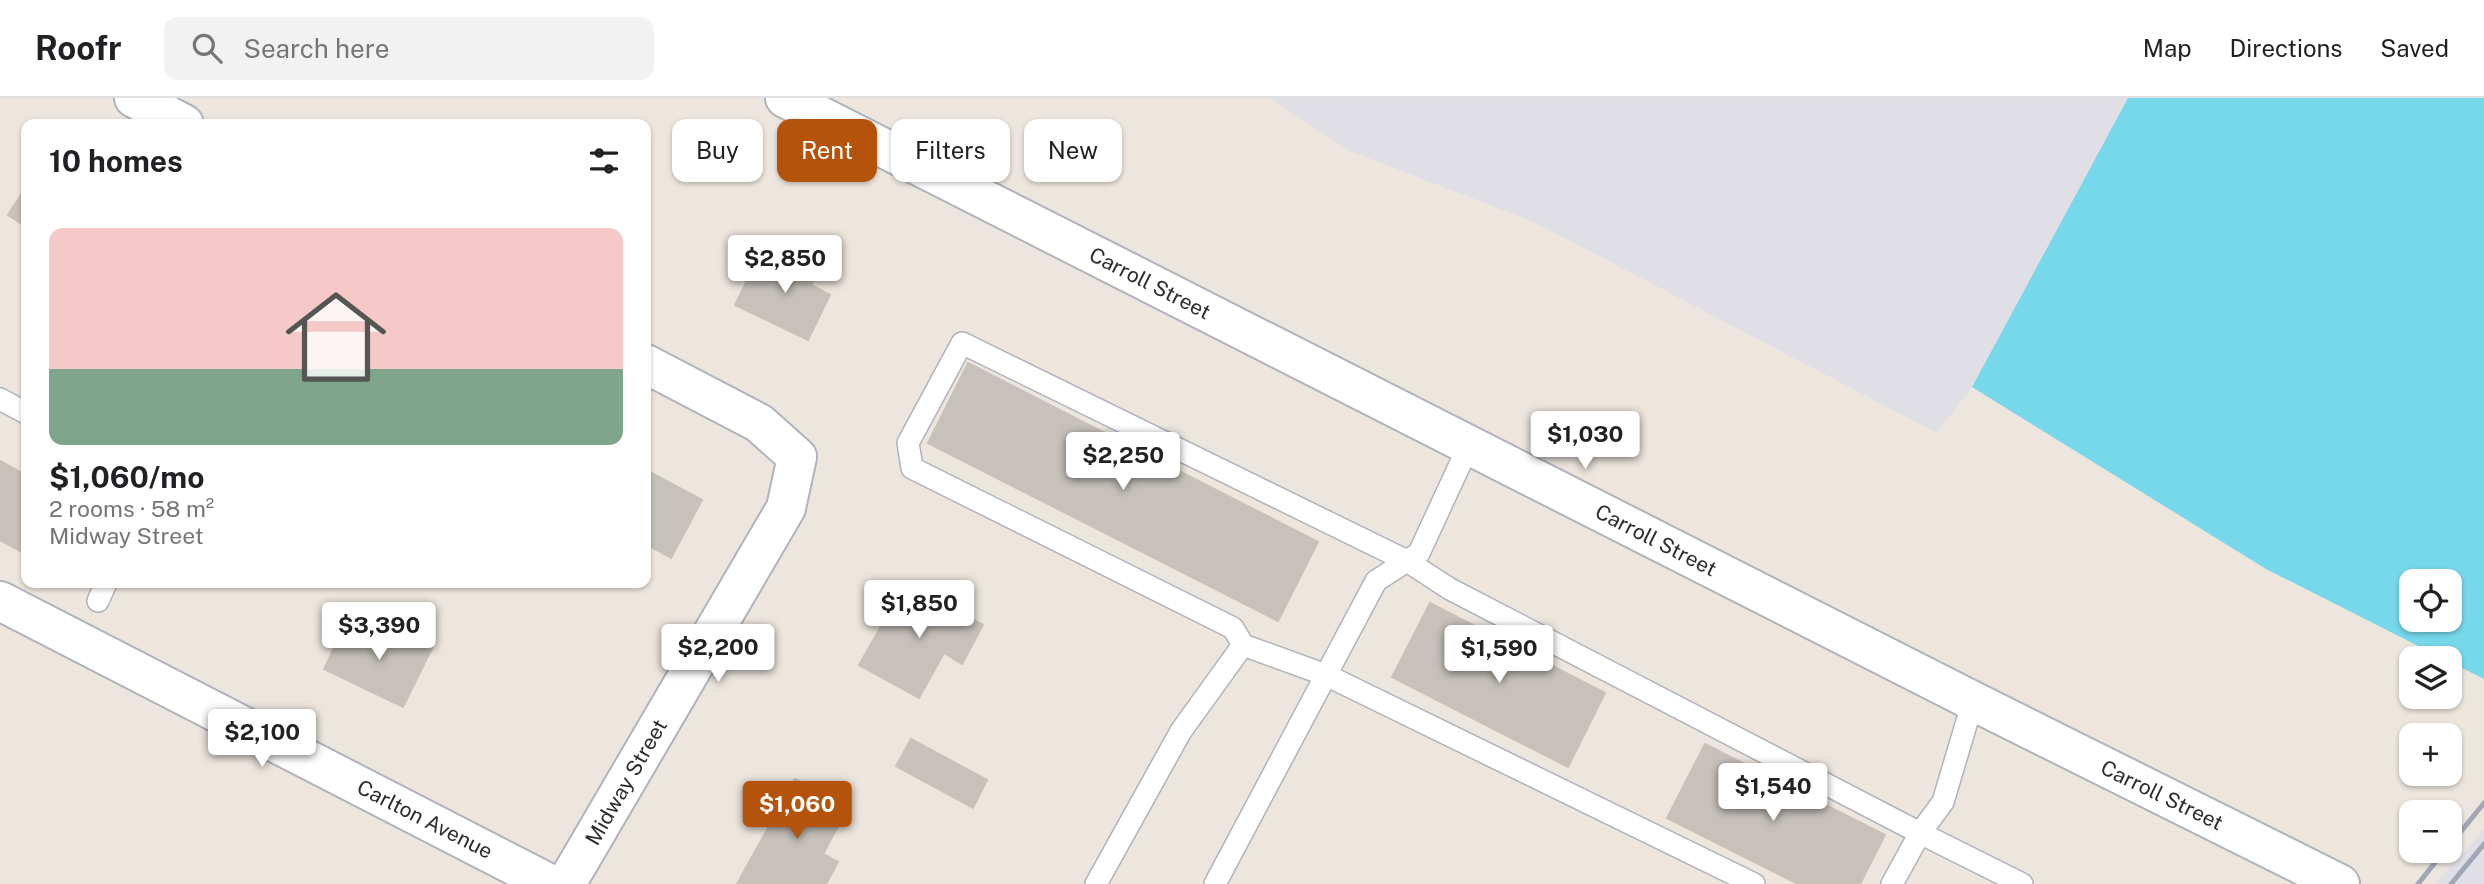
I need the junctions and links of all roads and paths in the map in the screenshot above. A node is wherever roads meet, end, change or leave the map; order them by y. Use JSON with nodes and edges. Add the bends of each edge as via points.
{"nodes":[{"id":1,"x":134,"y":98,"type":"edge"},
{"id":2,"x":785,"y":98,"type":"edge"},
{"id":3,"x":174,"y":119,"type":"edge"},
{"id":4,"x":651,"y":367,"type":"edge"},
{"id":5,"x":0,"y":399,"type":"edge"},
{"id":6,"x":21,"y":410,"type":"edge"},
{"id":7,"x":1469,"y":445,"type":"junction"},
{"id":8,"x":1407,"y":561,"type":"junction"},
{"id":9,"x":0,"y":601,"type":"edge"},
{"id":10,"x":1243,"y":645,"type":"junction"},
{"id":11,"x":1325,"y":674,"type":"junction"},
{"id":12,"x":1973,"y":701,"type":"junction"},
{"id":13,"x":1920,"y":833,"type":"junction"},
{"id":14,"x":550,"y":884,"type":"edge"},
{"id":15,"x":566,"y":884,"type":"edge"},
{"id":16,"x":1096,"y":884,"type":"edge"},
{"id":17,"x":1215,"y":884,"type":"edge"},
{"id":18,"x":1754,"y":884,"type":"edge"},
{"id":19,"x":1892,"y":884,"type":"edge"},
{"id":20,"x":2022,"y":884,"type":"edge"},
{"id":21,"x":2340,"y":884,"type":"edge"}],
"edges":[{"from":1,"to":3,"type":"main road"},
{"from":2,"to":7,"type":"main road","name":"Carroll Street"},
{"from":4,"to":15,"type":"main road","name":"Midway Street","via":[[759,423],[797,457],[786,508]]},
{"from":5,"to":6,"type":"lane"},
{"from":7,"to":8,"type":"lane","via":[[1419,553]]},
{"from":7,"to":12,"type":"main road","name":"Carroll Street"},
{"from":8,"to":10,"type":"lane","via":[[962,343],[908,443],[912,468],[1233,628]]},
{"from":8,"to":11,"type":"lane","via":[[1376,581]]},
{"from":8,"to":13,"type":"lane","via":[[1450,589]]},
{"from":9,"to":14,"type":"main road","name":"Carlton Avenue"},
{"from":10,"to":11,"type":"lane"},
{"from":10,"to":16,"type":"lane","via":[[1181,731]]},
{"from":11,"to":17,"type":"lane"},
{"from":11,"to":18,"type":"lane"},
{"from":12,"to":13,"type":"lane","via":[[1943,802]]},
{"from":12,"to":21,"type":"main road","name":"Carroll Street"},
{"from":13,"to":19,"type":"lane"},
{"from":13,"to":20,"type":"lane"}]}
